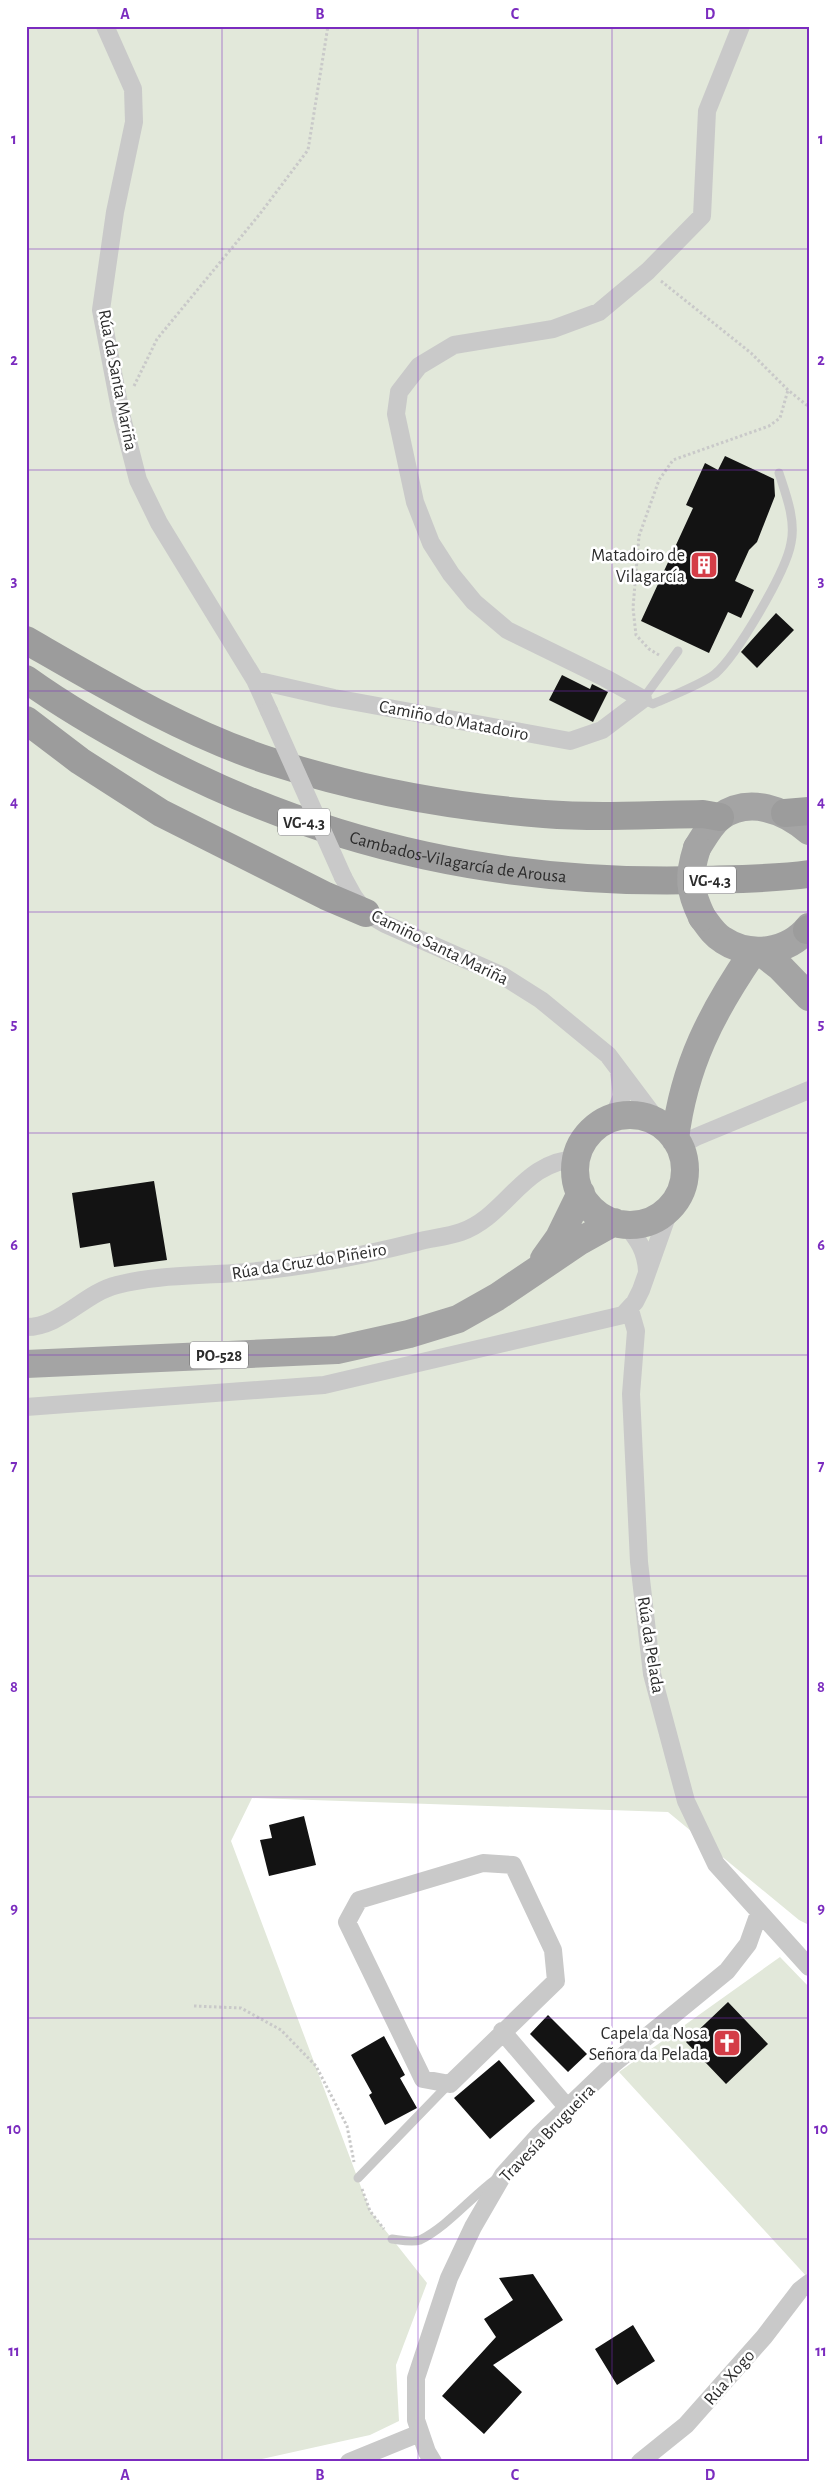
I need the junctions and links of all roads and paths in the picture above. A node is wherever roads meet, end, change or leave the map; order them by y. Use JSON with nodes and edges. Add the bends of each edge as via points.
{"nodes":[{"id":1,"x":105,"y":26,"type":"edge"},
{"id":2,"x":328,"y":26,"type":"edge"},
{"id":3,"x":741,"y":26,"type":"edge"},
{"id":4,"x":648,"y":271,"type":"junction"},
{"id":5,"x":788,"y":390,"type":"junction"},
{"id":6,"x":809,"y":407,"type":"edge"},
{"id":7,"x":121,"y":414,"type":"junction"},
{"id":8,"x":779,"y":473,"type":"dead end"},
{"id":9,"x":26,"y":640,"type":"edge"},
{"id":10,"x":678,"y":651,"type":"dead end"},
{"id":11,"x":670,"y":662,"type":"junction"},
{"id":12,"x":26,"y":678,"type":"edge"},
{"id":13,"x":255,"y":680,"type":"junction"},
{"id":14,"x":643,"y":699,"type":"junction"},
{"id":15,"x":26,"y":720,"type":"edge"},
{"id":16,"x":797,"y":812,"type":"edge"},
{"id":17,"x":720,"y":817,"type":"junction"},
{"id":18,"x":809,"y":830,"type":"edge"},
{"id":19,"x":809,"y":874,"type":"edge"},
{"id":20,"x":366,"y":913,"type":"junction"},
{"id":21,"x":707,"y":924,"type":"junction"},
{"id":22,"x":806,"y":930,"type":"edge"},
{"id":23,"x":757,"y":952,"type":"junction"},
{"id":24,"x":809,"y":978,"type":"edge"},
{"id":25,"x":809,"y":998,"type":"edge"},
{"id":26,"x":720,"y":1001,"type":"junction"},
{"id":27,"x":695,"y":1055,"type":"junction"},
{"id":28,"x":619,"y":1070,"type":"junction"},
{"id":29,"x":809,"y":1090,"type":"edge"},
{"id":30,"x":652,"y":1125,"type":"junction"},
{"id":31,"x":577,"y":1159,"type":"junction"},
{"id":32,"x":581,"y":1193,"type":"junction"},
{"id":33,"x":670,"y":1208,"type":"junction"},
{"id":34,"x":619,"y":1223,"type":"junction"},
{"id":35,"x":647,"y":1271,"type":"junction"},
{"id":36,"x":521,"y":1280,"type":"junction"},
{"id":37,"x":630,"y":1310,"type":"junction"},
{"id":38,"x":26,"y":1326,"type":"edge"},
{"id":39,"x":26,"y":1364,"type":"edge"},
{"id":40,"x":26,"y":1407,"type":"edge"},
{"id":41,"x":759,"y":1913,"type":"junction"},
{"id":42,"x":809,"y":1967,"type":"edge"},
{"id":43,"x":194,"y":2006,"type":"dead end"},
{"id":44,"x":502,"y":2031,"type":"junction"},
{"id":45,"x":450,"y":2084,"type":"junction"},
{"id":46,"x":567,"y":2108,"type":"junction"},
{"id":47,"x":503,"y":2174,"type":"junction"},
{"id":48,"x":358,"y":2178,"type":"junction"},
{"id":49,"x":392,"y":2239,"type":"joint"},
{"id":50,"x":809,"y":2283,"type":"edge"},
{"id":51,"x":420,"y":2433,"type":"junction"},
{"id":52,"x":349,"y":2462,"type":"edge"},
{"id":53,"x":433,"y":2462,"type":"edge"},
{"id":54,"x":640,"y":2462,"type":"edge"}],
"edges":[{"from":1,"to":7,"type":"street","name":"Rúa da Santa Mariña","via":[[133,89],[134,122],[115,212],[101,310]]},
{"from":2,"to":7,"type":"path","via":[[308,150],[259,215],[156,339]]},
{"from":3,"to":4,"type":"street","via":[[707,111],[702,216]]},
{"from":4,"to":5,"type":"path","via":[[751,353]]},
{"from":4,"to":14,"type":"street","via":[[599,312],[553,329],[454,345],[419,366],[399,392],[396,414],[415,502],[431,543],[474,602],[507,630]]},
{"from":5,"to":6,"type":"path"},
{"from":5,"to":11,"type":"path","via":[[780,418],[769,426],[672,460],[659,480],[638,536],[633,608],[636,635],[649,649]]},
{"from":7,"to":13,"type":"street","name":"Rúa da Santa Mariña","via":[[138,480],[158,523]]},
{"from":8,"to":14,"type":"lane","via":[[791,513],[791,543],[775,585],[762,607],[714,674],[653,704]]},
{"from":9,"to":17,"type":"highway","via":[[116,692],[203,735],[273,762],[382,791],[545,814],[703,814]]},
{"from":10,"to":11,"type":"lane"},
{"from":11,"to":14,"type":"lane"},
{"from":12,"to":19,"type":"highway","name":"Cambados-Vilagarcía de Arousa","number":"VG-4.3","via":[[117,737],[227,792],[331,832],[390,849],[536,874],[611,880],[743,879]]},
{"from":13,"to":14,"type":"street","name":"Camiño do Matadoiro","via":[[334,698],[570,741],[602,730]]},
{"from":13,"to":20,"type":"street","name":"Camiño Santa Mariña","bridge":true,"via":[[344,877]]},
{"from":15,"to":20,"type":"highway","via":[[80,761],[161,813]]},
{"from":16,"to":17,"type":"main road","via":[[751,807]]},
{"from":16,"to":18,"type":"main road"},
{"from":17,"to":21,"type":"main road","bridge":true,"via":[[697,848],[690,870],[690,885]]},
{"from":20,"to":28,"type":"street","name":"Camiño Santa Mariña","via":[[502,976],[533,995],[590,1039]]},
{"from":21,"to":23,"type":"main road","via":[[723,941]]},
{"from":21,"to":26,"type":"main road","via":[[720,960]]},
{"from":22,"to":23,"type":"main road","via":[[784,946]]},
{"from":22,"to":24,"type":"main road","via":[[801,950]]},
{"from":23,"to":25,"type":"main road","via":[[780,967]]},
{"from":23,"to":26,"type":"main road"},
{"from":26,"to":27,"type":"main road"},
{"from":27,"to":30,"type":"main road","via":[[667,1094]]},
{"from":27,"to":30,"type":"main road","via":[[679,1107]]},
{"from":28,"to":30,"type":"street","name":"Camiño Santa Mariña"},
{"from":28,"to":30,"type":"street","via":[[622,1096]]},
{"from":29,"to":30,"type":"street","via":[[696,1137]]},
{"from":30,"to":31,"type":"main road","via":[[593,1129],[580,1148]]},
{"from":30,"to":33,"type":"main road","via":[[685,1168],[682,1190]]},
{"from":31,"to":32,"type":"main road","via":[[576,1176]]},
{"from":31,"to":38,"type":"street","name":"Rúa da Cruz do Piñeiro","via":[[564,1159],[532,1174],[491,1214],[462,1232],[364,1255],[237,1273],[117,1285],[87,1297],[59,1318],[38,1327]]},
{"from":32,"to":34,"type":"main road","via":[[594,1211]]},
{"from":32,"to":36,"type":"main road","number":"PO-528","via":[[560,1238],[544,1259]]},
{"from":33,"to":34,"type":"main road","via":[[644,1223]]},
{"from":33,"to":35,"type":"street"},
{"from":34,"to":35,"type":"street","via":[[638,1239]]},
{"from":34,"to":36,"type":"main road","number":"PO-528","via":[[580,1240]]},
{"from":35,"to":37,"type":"street"},
{"from":36,"to":39,"type":"main road","number":"PO-528","via":[[458,1319],[337,1350]]},
{"from":37,"to":40,"type":"street","via":[[606,1320],[324,1385]]},
{"from":37,"to":41,"type":"street","name":"Rúa da Pelada","via":[[636,1331],[631,1394],[639,1562],[652,1674],[686,1801],[716,1864]]},
{"from":41,"to":42,"type":"street","name":"Rúa da Pelada"},
{"from":41,"to":46,"type":"street","name":"Travesía Brugueira","via":[[748,1944],[727,1971],[619,2060]]},
{"from":43,"to":48,"type":"path","via":[[241,2008],[281,2030],[316,2066],[347,2126]]},
{"from":44,"to":45,"type":"street"},
{"from":44,"to":45,"type":"street","via":[[556,1981],[553,1950],[513,1865],[483,1863],[359,1900],[347,1922],[423,2079]]},
{"from":44,"to":46,"type":"street"},
{"from":45,"to":48,"type":"lane"},
{"from":46,"to":47,"type":"street","name":"Travesía Brugueira"},
{"from":47,"to":49,"type":"lane","via":[[418,2241]]},
{"from":47,"to":51,"type":"street","name":"Travesía Brugueira","via":[[449,2278],[430,2332],[416,2378],[416,2420]]},
{"from":48,"to":49,"type":"path","via":[[370,2211]]},
{"from":50,"to":54,"type":"street","name":"Rúa Xogo","via":[[686,2425]]},
{"from":51,"to":52,"type":"street"},
{"from":51,"to":53,"type":"street","name":"Travesía Brugueira"}]}
